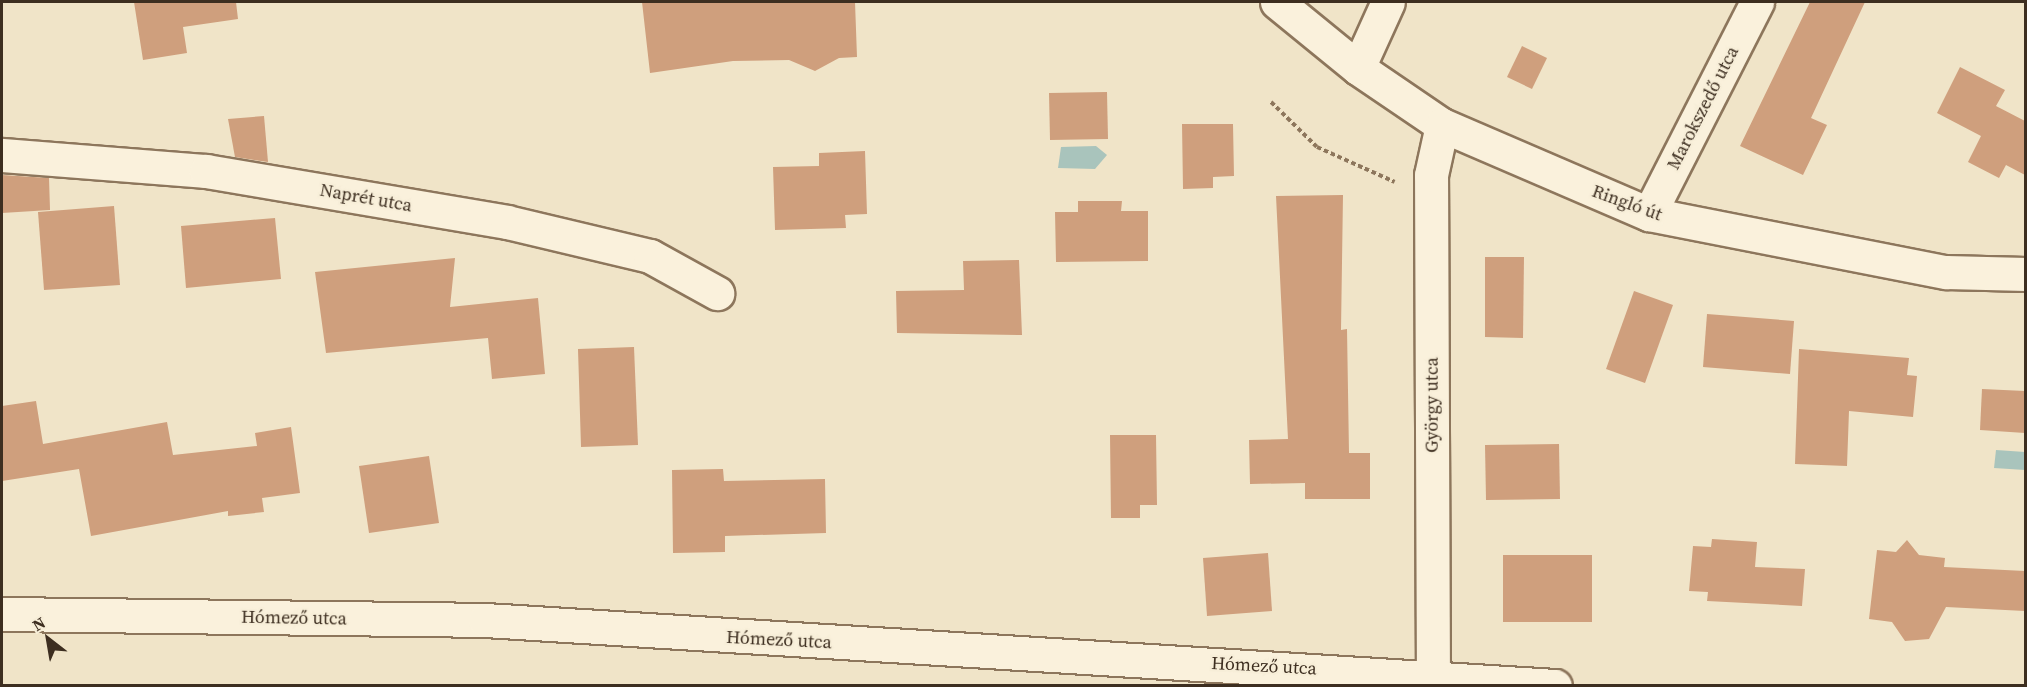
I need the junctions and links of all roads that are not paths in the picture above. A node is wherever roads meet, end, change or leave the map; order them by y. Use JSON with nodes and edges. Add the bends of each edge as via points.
{"nodes":[{"id":1,"x":1277,"y":2,"type":"edge"},
{"id":2,"x":1388,"y":2,"type":"edge"},
{"id":3,"x":1757,"y":2,"type":"edge"},
{"id":4,"x":1358,"y":68,"type":"junction"},
{"id":5,"x":1442,"y":125,"type":"junction"},
{"id":6,"x":2,"y":155,"type":"edge"},
{"id":7,"x":1649,"y":214,"type":"junction"},
{"id":8,"x":2025,"y":274,"type":"edge"},
{"id":9,"x":717,"y":292,"type":"dead end"},
{"id":10,"x":2,"y":614,"type":"edge"},
{"id":11,"x":1433,"y":680,"type":"edge"},
{"id":12,"x":1556,"y":686,"type":"edge"}],
"edges":[{"from":1,"to":4,"type":"street","name":"Ringló út"},
{"from":2,"to":4,"type":"street"},
{"from":3,"to":7,"type":"street","name":"Marokszedő utca"},
{"from":4,"to":5,"type":"street","name":"Ringló út"},
{"from":5,"to":7,"type":"street","name":"Ringló út"},
{"from":5,"to":11,"type":"street","name":"György utca","via":[[1432,198]]},
{"from":6,"to":9,"type":"street","name":"Naprét utca","via":[[206,171],[507,222],[650,256]]},
{"from":7,"to":8,"type":"street","name":"Ringló út","via":[[1946,272]]},
{"from":10,"to":11,"type":"street","name":"Hómező utca","via":[[485,620],[634,633]]},
{"from":11,"to":12,"type":"street","name":"Hómező utca"}]}
